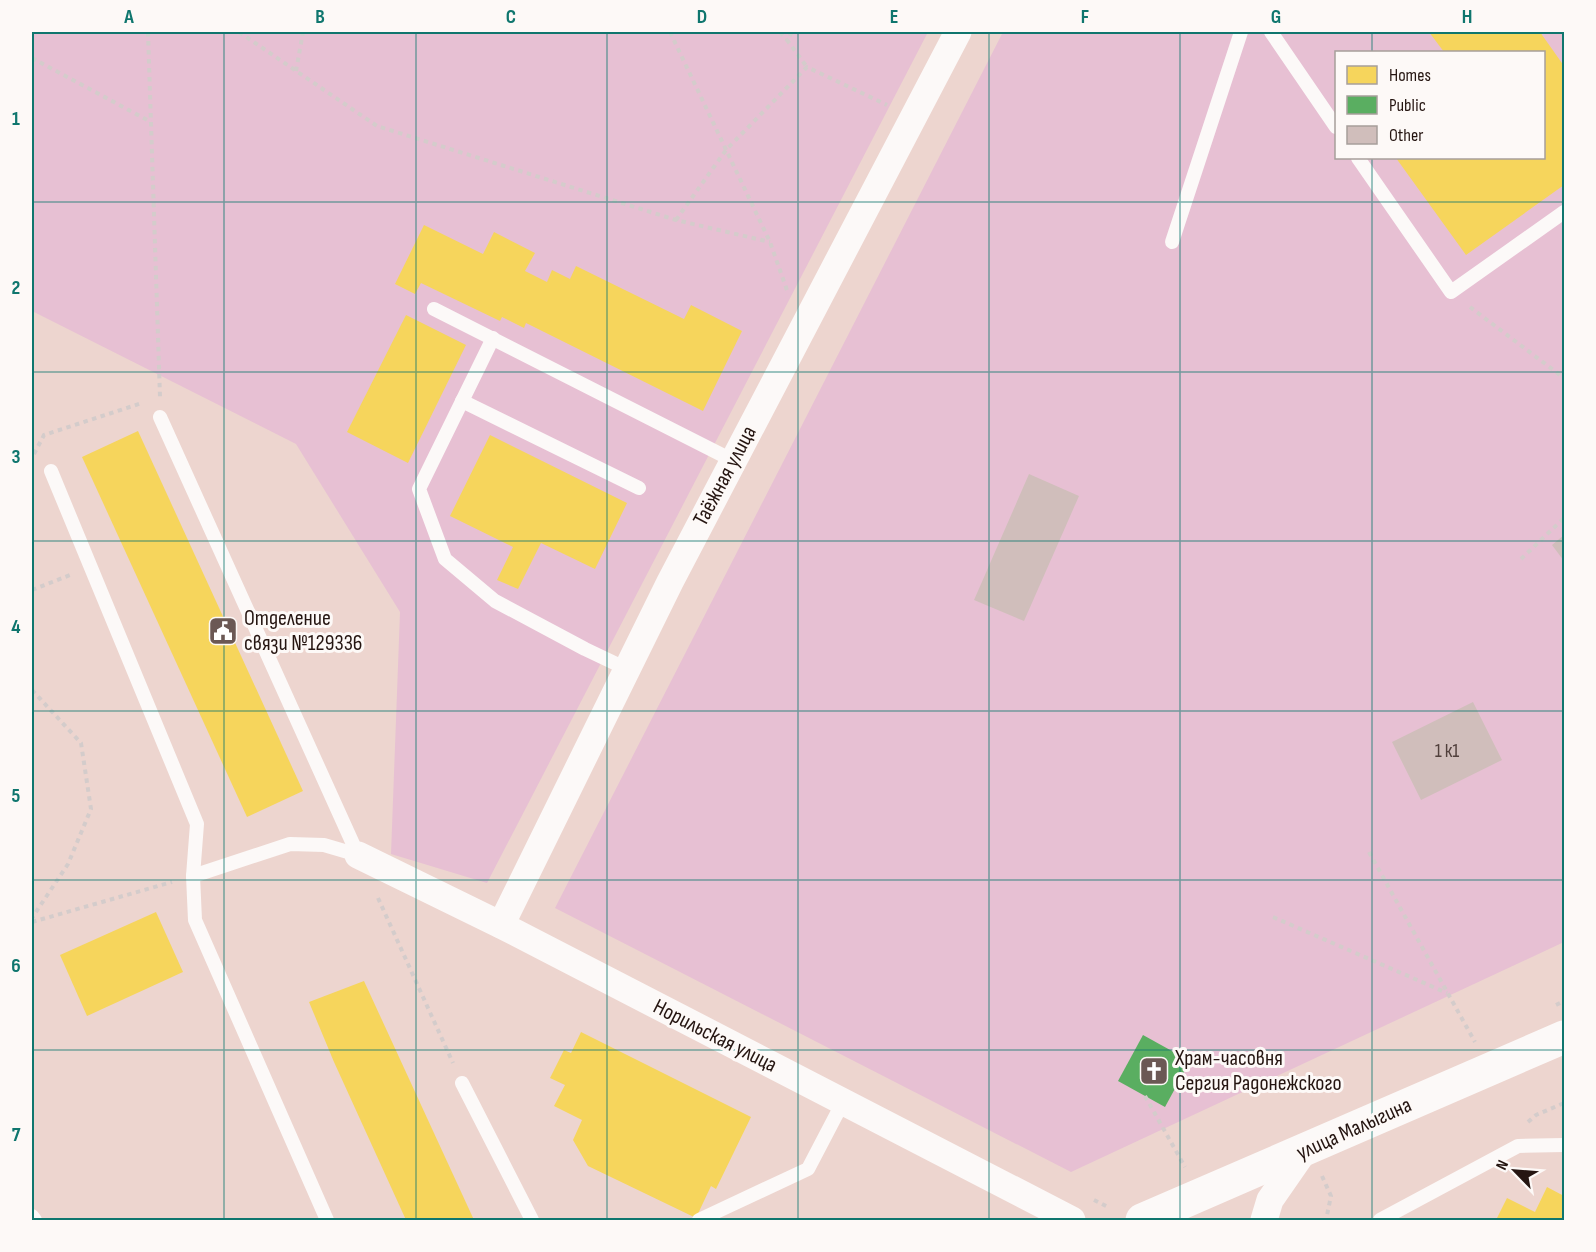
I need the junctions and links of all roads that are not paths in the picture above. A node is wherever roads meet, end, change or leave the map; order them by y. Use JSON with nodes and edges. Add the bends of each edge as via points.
{"nodes":[{"id":1,"x":957,"y":32,"type":"edge"},
{"id":2,"x":1241,"y":32,"type":"edge"},
{"id":3,"x":1271,"y":32,"type":"edge"},
{"id":4,"x":1335,"y":126,"type":"edge"},
{"id":5,"x":1359,"y":159,"type":"edge"},
{"id":6,"x":1564,"y":212,"type":"edge"},
{"id":7,"x":1172,"y":242,"type":"dead end"},
{"id":8,"x":434,"y":309,"type":"dead end"},
{"id":9,"x":493,"y":338,"type":"junction"},
{"id":10,"x":462,"y":401,"type":"junction"},
{"id":11,"x":160,"y":417,"type":"road end"},
{"id":12,"x":734,"y":461,"type":"junction"},
{"id":13,"x":51,"y":471,"type":"dead end"},
{"id":14,"x":639,"y":488,"type":"dead end"},
{"id":15,"x":627,"y":669,"type":"junction"},
{"id":16,"x":358,"y":855,"type":"junction"},
{"id":17,"x":193,"y":876,"type":"junction"},
{"id":18,"x":501,"y":925,"type":"junction"},
{"id":19,"x":1564,"y":1037,"type":"edge"},
{"id":20,"x":462,"y":1083,"type":"road end"},
{"id":21,"x":843,"y":1102,"type":"junction"},
{"id":22,"x":1564,"y":1146,"type":"edge"},
{"id":23,"x":1304,"y":1151,"type":"junction"},
{"id":24,"x":32,"y":1216,"type":"edge"},
{"id":25,"x":35,"y":1221,"type":"edge"},
{"id":26,"x":327,"y":1221,"type":"edge"},
{"id":27,"x":532,"y":1221,"type":"edge"},
{"id":28,"x":699,"y":1221,"type":"edge"},
{"id":29,"x":1072,"y":1221,"type":"edge"},
{"id":30,"x":1142,"y":1221,"type":"edge"},
{"id":31,"x":1264,"y":1221,"type":"edge"},
{"id":32,"x":1380,"y":1221,"type":"edge"}],
"edges":[{"from":1,"to":12,"type":"street","name":"Таёжная улица"},
{"from":2,"to":7,"type":"lane"},
{"from":3,"to":4,"type":"lane"},
{"from":5,"to":6,"type":"lane","via":[[1451,292]]},
{"from":8,"to":9,"type":"lane"},
{"from":9,"to":10,"type":"lane"},
{"from":9,"to":12,"type":"lane"},
{"from":10,"to":14,"type":"lane"},
{"from":10,"to":15,"type":"lane","via":[[419,489],[445,559],[495,601]]},
{"from":11,"to":16,"type":"lane"},
{"from":12,"to":15,"type":"street","name":"Таёжная улица"},
{"from":13,"to":17,"type":"lane","via":[[197,824]]},
{"from":15,"to":18,"type":"street","name":"Таёжная улица"},
{"from":16,"to":17,"type":"lane","via":[[324,845],[290,844]]},
{"from":16,"to":18,"type":"street","name":"Норильская улица"},
{"from":17,"to":26,"type":"lane","via":[[195,920]]},
{"from":18,"to":21,"type":"street","name":"Норильская улица"},
{"from":19,"to":23,"type":"street","name":"улица Малыгина"},
{"from":20,"to":27,"type":"lane"},
{"from":21,"to":28,"type":"lane","via":[[808,1169]]},
{"from":21,"to":29,"type":"street","name":"Норильская улица"},
{"from":22,"to":32,"type":"lane","via":[[1518,1146]]},
{"from":23,"to":30,"type":"street","name":"улица Малыгина"},
{"from":23,"to":31,"type":"street","via":[[1270,1200]]},
{"from":24,"to":25,"type":"lane"}]}
